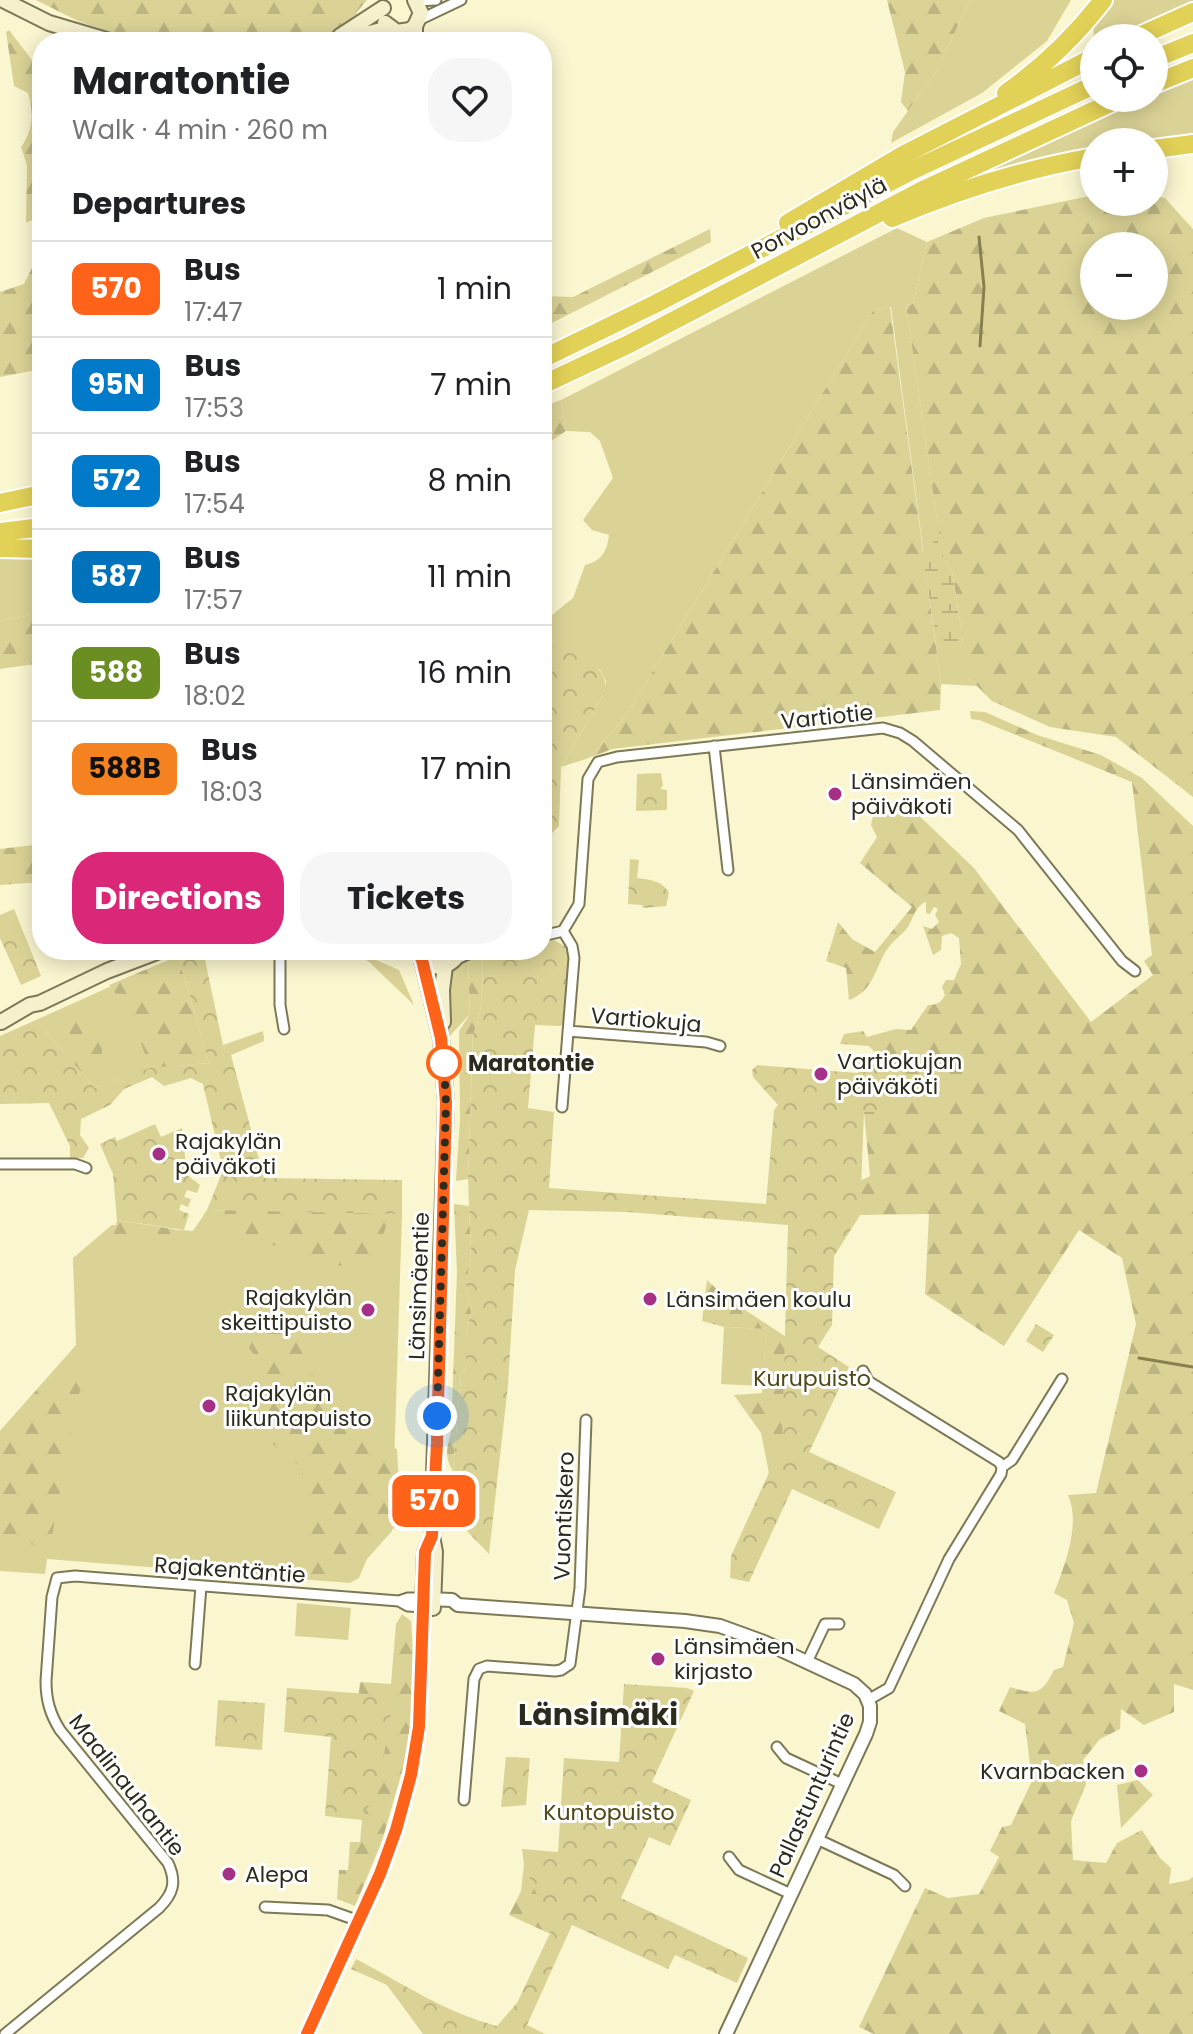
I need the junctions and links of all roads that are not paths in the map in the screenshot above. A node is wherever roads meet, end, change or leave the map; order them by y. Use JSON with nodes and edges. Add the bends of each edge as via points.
{"nodes":[{"id":1,"x":3,"y":0,"type":"edge"},
{"id":2,"x":415,"y":0,"type":"edge"},
{"id":3,"x":436,"y":0,"type":"edge"},
{"id":4,"x":461,"y":0,"type":"edge"},
{"id":5,"x":1103,"y":0,"type":"edge"},
{"id":6,"x":385,"y":4,"type":"edge"},
{"id":7,"x":1193,"y":12,"type":"edge"},
{"id":8,"x":417,"y":23,"type":"junction"},
{"id":9,"x":1166,"y":24,"type":"edge"},
{"id":10,"x":79,"y":32,"type":"edge"},
{"id":11,"x":342,"y":32,"type":"edge"},
{"id":12,"x":395,"y":32,"type":"edge"},
{"id":13,"x":403,"y":32,"type":"edge"},
{"id":14,"x":416,"y":32,"type":"edge"},
{"id":15,"x":1193,"y":43,"type":"edge"},
{"id":16,"x":1168,"y":53,"type":"edge"},
{"id":17,"x":1080,"y":64,"type":"edge"},
{"id":18,"x":1193,"y":68,"type":"edge"},
{"id":19,"x":1168,"y":78,"type":"edge"},
{"id":20,"x":1080,"y":92,"type":"edge"},
{"id":21,"x":1091,"y":112,"type":"edge"},
{"id":22,"x":961,"y":124,"type":"junction"},
{"id":23,"x":1193,"y":144,"type":"edge"},
{"id":24,"x":1168,"y":147,"type":"edge"},
{"id":25,"x":1193,"y":154,"type":"edge"},
{"id":26,"x":1168,"y":155,"type":"edge"},
{"id":27,"x":1080,"y":160,"type":"edge"},
{"id":28,"x":772,"y":270,"type":"junction"},
{"id":29,"x":713,"y":274,"type":"junction"},
{"id":30,"x":552,"y":354,"type":"edge"},
{"id":31,"x":552,"y":381,"type":"edge"},
{"id":32,"x":32,"y":496,"type":"edge"},
{"id":33,"x":0,"y":503,"type":"edge"},
{"id":34,"x":32,"y":506,"type":"edge"},
{"id":35,"x":0,"y":510,"type":"edge"},
{"id":36,"x":32,"y":528,"type":"edge"},
{"id":37,"x":0,"y":532,"type":"edge"},
{"id":38,"x":0,"y":548,"type":"edge"},
{"id":39,"x":32,"y":549,"type":"edge"},
{"id":40,"x":714,"y":746,"type":"junction"},
{"id":41,"x":728,"y":870,"type":"dead end"},
{"id":42,"x":563,"y":931,"type":"junction"},
{"id":43,"x":552,"y":934,"type":"edge"},
{"id":44,"x":134,"y":960,"type":"edge"},
{"id":45,"x":280,"y":960,"type":"edge"},
{"id":46,"x":421,"y":960,"type":"edge"},
{"id":47,"x":425,"y":960,"type":"edge"},
{"id":48,"x":450,"y":960,"type":"edge"},
{"id":49,"x":453,"y":960,"type":"edge"},
{"id":50,"x":1135,"y":971,"type":"dead end"},
{"id":51,"x":0,"y":1022,"type":"edge"},
{"id":52,"x":284,"y":1029,"type":"dead end"},
{"id":53,"x":568,"y":1031,"type":"junction"},
{"id":54,"x":441,"y":1038,"type":"junction"},
{"id":55,"x":720,"y":1046,"type":"dead end"},
{"id":56,"x":562,"y":1107,"type":"dead end"},
{"id":57,"x":0,"y":1164,"type":"edge"},
{"id":58,"x":86,"y":1168,"type":"dead end"},
{"id":59,"x":863,"y":1371,"type":"dead end"},
{"id":60,"x":1062,"y":1379,"type":"dead end"},
{"id":61,"x":586,"y":1420,"type":"dead end"},
{"id":62,"x":1002,"y":1467,"type":"junction"},
{"id":63,"x":57,"y":1578,"type":"joint"},
{"id":64,"x":201,"y":1586,"type":"junction"},
{"id":65,"x":428,"y":1603,"type":"junction"},
{"id":66,"x":577,"y":1612,"type":"junction"},
{"id":67,"x":839,"y":1624,"type":"dead end"},
{"id":68,"x":807,"y":1662,"type":"junction"},
{"id":69,"x":195,"y":1664,"type":"dead end"},
{"id":70,"x":868,"y":1700,"type":"junction"},
{"id":71,"x":777,"y":1747,"type":"dead end"},
{"id":72,"x":842,"y":1784,"type":"junction"},
{"id":73,"x":464,"y":1800,"type":"dead end"},
{"id":74,"x":817,"y":1839,"type":"junction"},
{"id":75,"x":729,"y":1857,"type":"dead end"},
{"id":76,"x":905,"y":1886,"type":"dead end"},
{"id":77,"x":791,"y":1894,"type":"junction"},
{"id":78,"x":265,"y":1907,"type":"dead end"},
{"id":79,"x":359,"y":1921,"type":"dead end"},
{"id":80,"x":5,"y":2034,"type":"edge"},
{"id":81,"x":726,"y":2034,"type":"edge"}],
"edges":[{"from":1,"to":10,"type":"main road"},
{"from":2,"to":3,"type":"street"},
{"from":2,"to":8,"type":"main road","via":[[421,13]]},
{"from":4,"to":8,"type":"street"},
{"from":5,"to":22,"type":"highway","via":[[1049,58]]},
{"from":6,"to":11,"type":"main road"},
{"from":6,"to":12,"type":"main road","via":[[382,15]]},
{"from":7,"to":9,"type":"highway"},
{"from":8,"to":13,"type":"main road"},
{"from":8,"to":14,"type":"main road"},
{"from":15,"to":16,"type":"highway"},
{"from":17,"to":22,"type":"highway"},
{"from":18,"to":19,"type":"highway"},
{"from":20,"to":29,"type":"highway","name":"Porvoonväylä","via":[[911,171]]},
{"from":21,"to":28,"type":"highway","name":"Porvoonväylä","via":[[921,191]]},
{"from":22,"to":29,"type":"highway","via":[[750,246]]},
{"from":23,"to":24,"type":"highway"},
{"from":25,"to":26,"type":"highway"},
{"from":27,"to":28,"type":"highway","via":[[980,184]]},
{"from":28,"to":31,"type":"highway","name":"Porvoonväylä"},
{"from":29,"to":30,"type":"highway","name":"Porvoonväylä"},
{"from":32,"to":33,"type":"highway"},
{"from":34,"to":35,"type":"highway"},
{"from":36,"to":37,"type":"highway"},
{"from":38,"to":39,"type":"highway"},
{"from":40,"to":41,"type":"street"},
{"from":40,"to":42,"type":"street","name":"Vartiotie","via":[[603,759],[595,765],[587,787],[579,904]]},
{"from":40,"to":50,"type":"street","name":"Vartiotie","via":[[883,728],[900,733],[1012,823]]},
{"from":42,"to":43,"type":"street"},
{"from":42,"to":53,"type":"street","via":[[574,958]]},
{"from":44,"to":51,"type":"main road"},
{"from":45,"to":52,"type":"street"},
{"from":46,"to":54,"type":"main road","name":"Länsimäentie"},
{"from":47,"to":48,"type":"main road","via":[[433,967]]},
{"from":49,"to":54,"type":"main road","name":"Länsimäentie"},
{"from":53,"to":55,"type":"street","name":"Vartiokuja"},
{"from":53,"to":56,"type":"street"},
{"from":54,"to":65,"type":"main road","name":"Länsimäentie","via":[[446,1103],[432,1536],[425,1552]]},
{"from":57,"to":58,"type":"street"},
{"from":59,"to":62,"type":"street","via":[[868,1381]]},
{"from":60,"to":62,"type":"street","via":[[1012,1460]]},
{"from":61,"to":66,"type":"street","name":"Vuontiskero"},
{"from":62,"to":70,"type":"street","via":[[949,1559],[889,1688]]},
{"from":63,"to":64,"type":"street","name":"Rajakentäntie"},
{"from":63,"to":80,"type":"street","name":"Maalinauhantie","via":[[47,1665],[49,1709],[60,1730],[168,1863],[174,1883],[159,1908]]},
{"from":64,"to":65,"type":"street","name":"Rajakentäntie"},
{"from":64,"to":69,"type":"street"},
{"from":65,"to":66,"type":"street","name":"Pallastunturintie","via":[[452,1609],[458,1605]]},
{"from":66,"to":68,"type":"street","name":"Pallastunturintie","via":[[716,1625]]},
{"from":66,"to":73,"type":"street","name":"Vuontiskero","via":[[566,1668],[479,1669]]},
{"from":67,"to":68,"type":"street","via":[[825,1624]]},
{"from":68,"to":70,"type":"street","name":"Pallastunturintie","via":[[854,1684]]},
{"from":70,"to":72,"type":"street","name":"Pallastunturintie","via":[[870,1722]]},
{"from":71,"to":72,"type":"street","via":[[786,1758]]},
{"from":72,"to":74,"type":"street","name":"Pallastunturintie"},
{"from":74,"to":76,"type":"street","via":[[894,1875]]},
{"from":74,"to":77,"type":"street","name":"Pallastunturintie"},
{"from":75,"to":77,"type":"street","via":[[739,1870]]},
{"from":77,"to":81,"type":"street","name":"Pallastunturintie"},
{"from":78,"to":79,"type":"street","via":[[328,1910]]}]}
